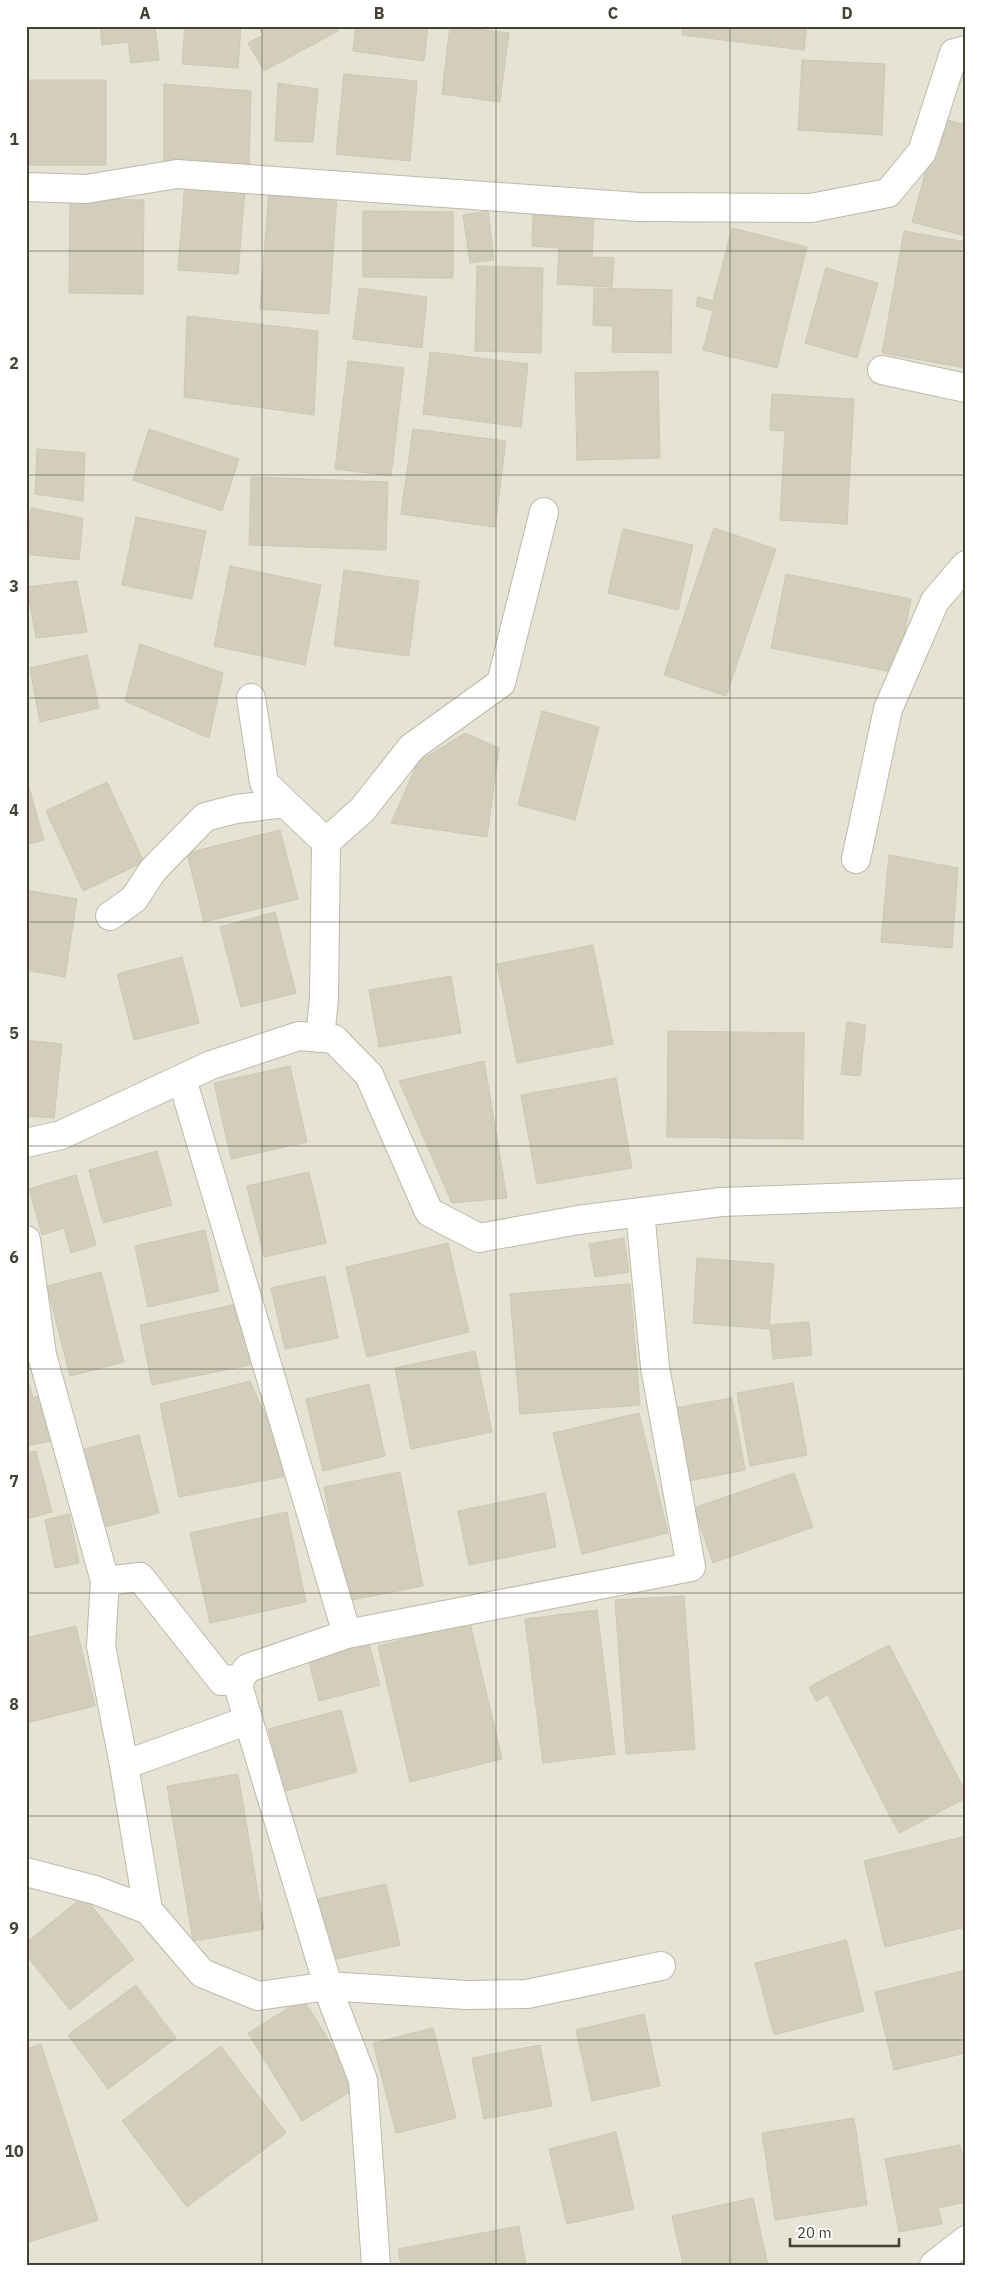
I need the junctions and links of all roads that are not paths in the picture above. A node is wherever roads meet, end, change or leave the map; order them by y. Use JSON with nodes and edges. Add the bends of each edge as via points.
{"nodes":[{"id":1,"x":966,"y":50,"type":"edge"},
{"id":2,"x":26,"y":187,"type":"edge"},
{"id":3,"x":882,"y":370,"type":"dead end"},
{"id":4,"x":966,"y":388,"type":"edge"},
{"id":5,"x":544,"y":512,"type":"dead end"},
{"id":6,"x":966,"y":565,"type":"edge"},
{"id":7,"x":251,"y":698,"type":"dead end"},
{"id":8,"x":286,"y":803,"type":"junction"},
{"id":9,"x":326,"y":842,"type":"junction"},
{"id":10,"x":856,"y":859,"type":"dead end"},
{"id":11,"x":110,"y":916,"type":"dead end"},
{"id":12,"x":320,"y":1038,"type":"junction"},
{"id":13,"x":182,"y":1079,"type":"junction"},
{"id":14,"x":26,"y":1143,"type":"edge"},
{"id":15,"x":966,"y":1193,"type":"edge"},
{"id":16,"x":640,"y":1212,"type":"junction"},
{"id":17,"x":26,"y":1240,"type":"edge"},
{"id":18,"x":105,"y":1581,"type":"junction"},
{"id":19,"x":347,"y":1634,"type":"junction"},
{"id":20,"x":240,"y":1678,"type":"junction"},
{"id":21,"x":249,"y":1720,"type":"junction"},
{"id":22,"x":124,"y":1765,"type":"junction"},
{"id":23,"x":26,"y":1872,"type":"edge"},
{"id":24,"x":148,"y":1910,"type":"junction"},
{"id":25,"x":661,"y":1966,"type":"dead end"},
{"id":26,"x":328,"y":1986,"type":"junction"},
{"id":27,"x":966,"y":2240,"type":"edge"},
{"id":28,"x":376,"y":2265,"type":"edge"},
{"id":29,"x":934,"y":2265,"type":"edge"}],
"edges":[{"from":1,"to":2,"type":"street","via":[[954,53],[922,152],[888,193],[811,208],[638,206],[177,174],[86,189]]},
{"from":3,"to":4,"type":"street"},
{"from":5,"to":9,"type":"street","via":[[501,683],[412,748],[362,810]]},
{"from":6,"to":10,"type":"street","via":[[935,601],[888,709]]},
{"from":7,"to":8,"type":"street","via":[[264,783]]},
{"from":8,"to":9,"type":"street"},
{"from":8,"to":11,"type":"street","via":[[236,809],[206,817],[153,870],[134,899]]},
{"from":9,"to":12,"type":"street","via":[[324,999]]},
{"from":12,"to":13,"type":"street","via":[[299,1036],[210,1065]]},
{"from":12,"to":16,"type":"street","via":[[334,1039],[369,1075],[429,1212],[479,1238]]},
{"from":13,"to":14,"type":"street","via":[[60,1135]]},
{"from":13,"to":19,"type":"street"},
{"from":15,"to":16,"type":"street","via":[[721,1202]]},
{"from":16,"to":19,"type":"street","via":[[655,1367],[691,1567]]},
{"from":17,"to":18,"type":"street","via":[[42,1355]]},
{"from":18,"to":20,"type":"street","via":[[140,1577],[222,1681]]},
{"from":18,"to":22,"type":"street","via":[[101,1646]]},
{"from":19,"to":20,"type":"street","via":[[248,1668]]},
{"from":20,"to":21,"type":"street","via":[[239,1689]]},
{"from":21,"to":22,"type":"street"},
{"from":21,"to":26,"type":"street"},
{"from":22,"to":24,"type":"street"},
{"from":23,"to":24,"type":"street","via":[[95,1890]]},
{"from":24,"to":26,"type":"street","via":[[202,1973],[258,1996]]},
{"from":25,"to":26,"type":"street","via":[[527,1994],[466,1995]]},
{"from":26,"to":28,"type":"street","via":[[363,2080]]},
{"from":27,"to":29,"type":"street"}]}
